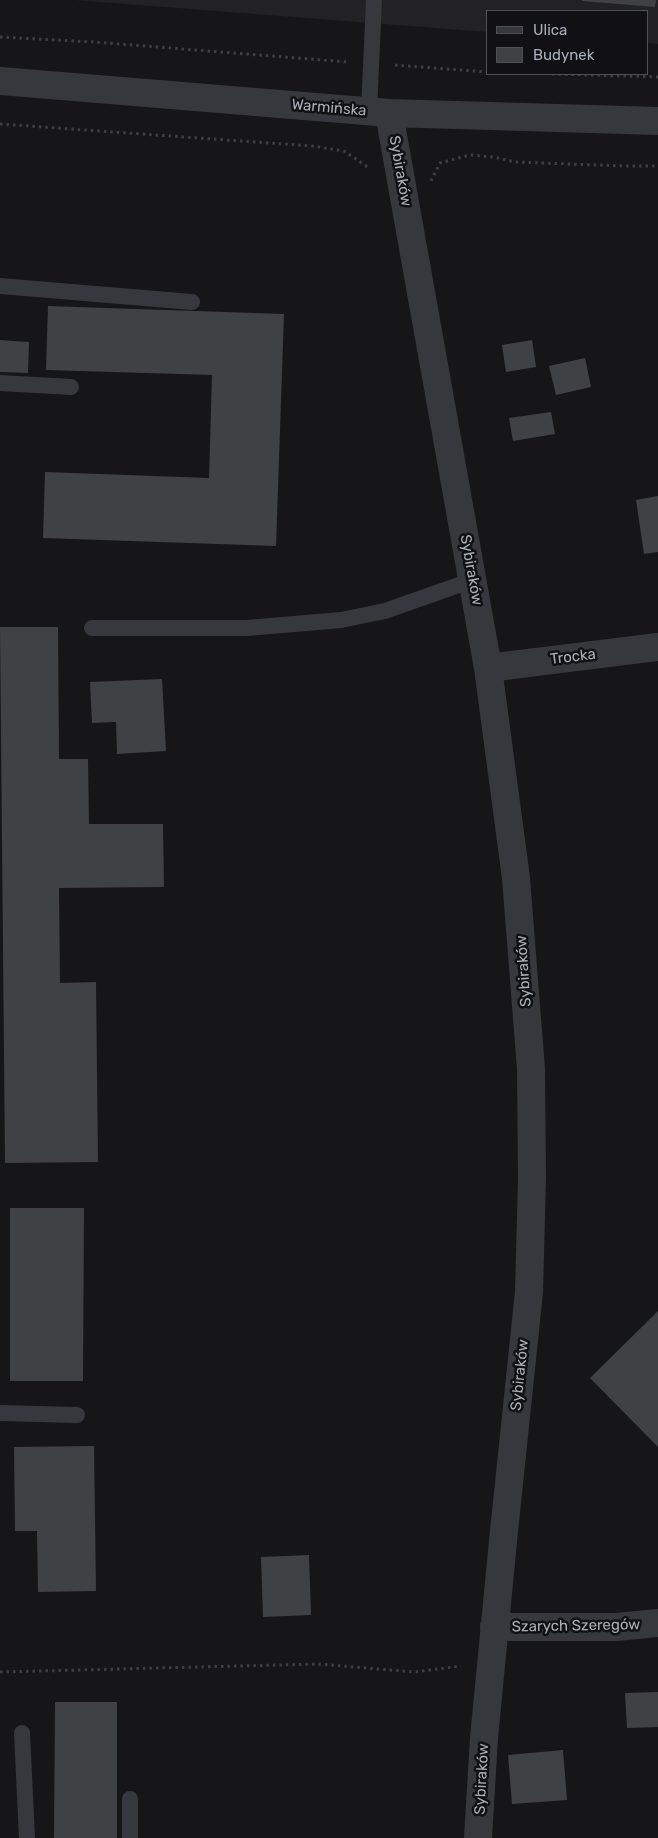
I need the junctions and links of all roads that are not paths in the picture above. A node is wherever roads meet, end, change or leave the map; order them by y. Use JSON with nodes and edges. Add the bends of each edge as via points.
{"nodes":[{"id":1,"x":374,"y":0,"type":"edge"},
{"id":2,"x":0,"y":81,"type":"edge"},
{"id":3,"x":379,"y":112,"type":"junction"},
{"id":4,"x":658,"y":121,"type":"edge"},
{"id":5,"x":0,"y":286,"type":"edge"},
{"id":6,"x":192,"y":302,"type":"dead end"},
{"id":7,"x":0,"y":383,"type":"edge"},
{"id":8,"x":71,"y":387,"type":"dead end"},
{"id":9,"x":473,"y":580,"type":"junction"},
{"id":10,"x":92,"y":628,"type":"dead end"},
{"id":11,"x":658,"y":647,"type":"edge"},
{"id":12,"x":488,"y":668,"type":"junction"},
{"id":13,"x":0,"y":1413,"type":"edge"},
{"id":14,"x":77,"y":1415,"type":"dead end"},
{"id":15,"x":658,"y":1624,"type":"edge"},
{"id":16,"x":494,"y":1628,"type":"junction"},
{"id":17,"x":22,"y":1733,"type":"dead end"},
{"id":18,"x":130,"y":1799,"type":"dead end"},
{"id":19,"x":27,"y":1838,"type":"edge"},
{"id":20,"x":130,"y":1838,"type":"edge"},
{"id":21,"x":478,"y":1838,"type":"edge"}],
"edges":[{"from":1,"to":3,"type":"lane","via":[[371,64]]},
{"from":2,"to":3,"type":"street","name":"Warmińska"},
{"from":3,"to":4,"type":"street","name":"Warmińska"},
{"from":3,"to":9,"type":"street","name":"Sybiraków"},
{"from":5,"to":6,"type":"lane"},
{"from":7,"to":8,"type":"lane"},
{"from":9,"to":10,"type":"lane","via":[[384,610],[341,620],[247,628]]},
{"from":9,"to":12,"type":"street","name":"Sybiraków"},
{"from":11,"to":12,"type":"street","name":"Trocka"},
{"from":12,"to":16,"type":"street","name":"Sybiraków","via":[[516,878],[531,1068],[532,1168],[529,1292]]},
{"from":13,"to":14,"type":"lane"},
{"from":15,"to":16,"type":"street","name":"Szarych Szeregów"},
{"from":16,"to":21,"type":"street","name":"Sybiraków"},
{"from":17,"to":19,"type":"lane"},
{"from":18,"to":20,"type":"lane"}]}
